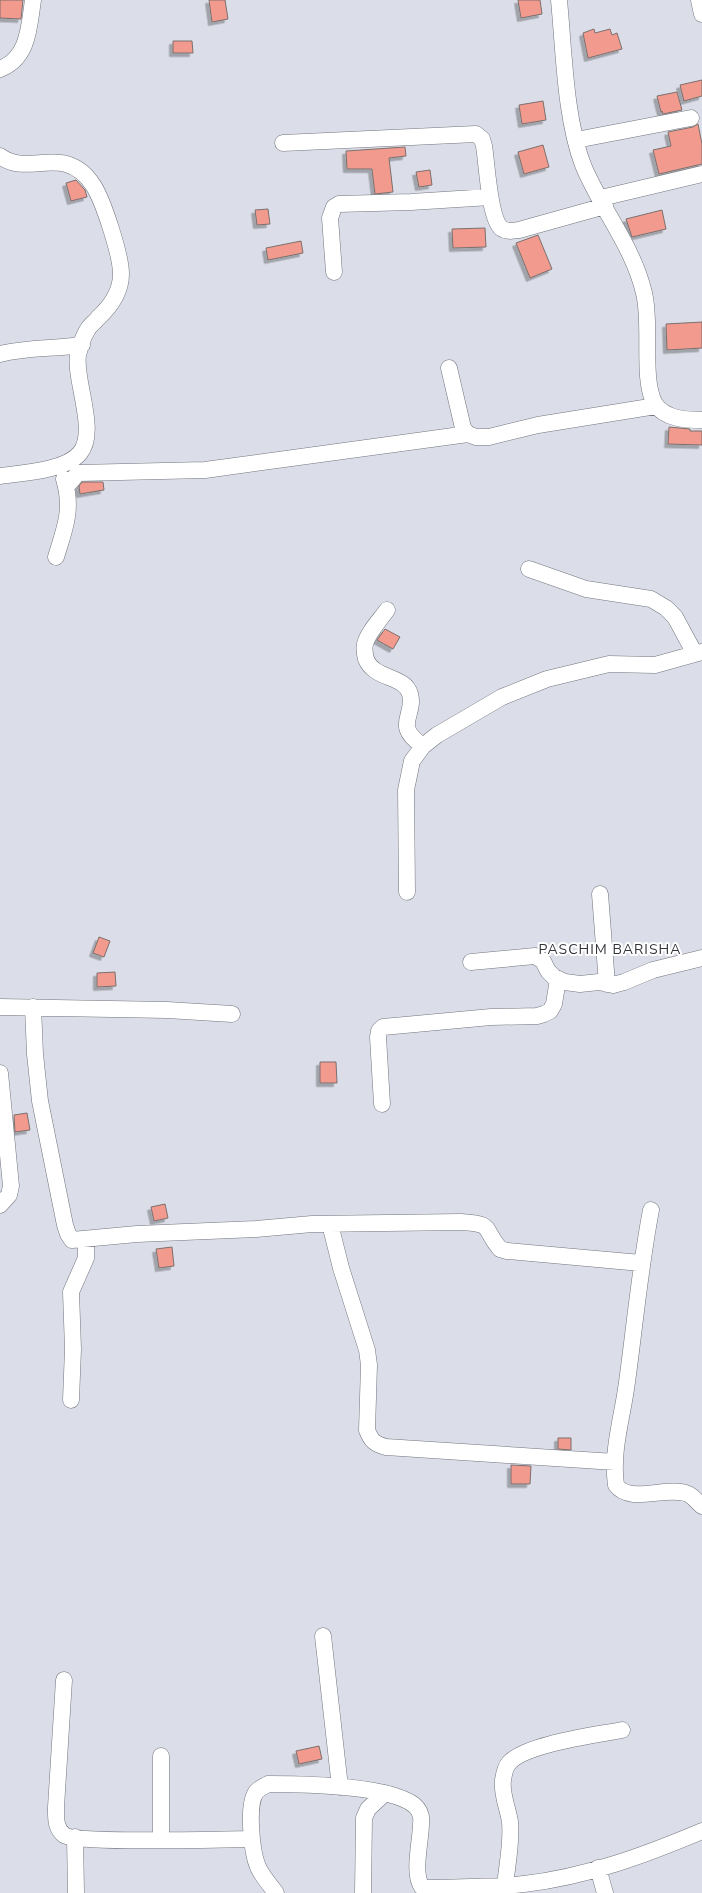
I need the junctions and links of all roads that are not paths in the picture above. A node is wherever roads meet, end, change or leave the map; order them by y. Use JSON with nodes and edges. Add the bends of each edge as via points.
{"nodes":[{"id":1,"x":33,"y":0,"type":"edge"},
{"id":2,"x":559,"y":0,"type":"edge"},
{"id":3,"x":699,"y":0,"type":"edge"},
{"id":4,"x":702,"y":14,"type":"edge"},
{"id":5,"x":0,"y":68,"type":"edge"},
{"id":6,"x":690,"y":118,"type":"dead end"},
{"id":7,"x":576,"y":140,"type":"junction"},
{"id":8,"x":283,"y":143,"type":"dead end"},
{"id":9,"x":0,"y":156,"type":"edge"},
{"id":10,"x":702,"y":174,"type":"edge"},
{"id":11,"x":490,"y":197,"type":"junction"},
{"id":12,"x":603,"y":202,"type":"junction"},
{"id":13,"x":334,"y":272,"type":"dead end"},
{"id":14,"x":82,"y":345,"type":"junction"},
{"id":15,"x":0,"y":354,"type":"edge"},
{"id":16,"x":449,"y":368,"type":"dead end"},
{"id":17,"x":656,"y":406,"type":"junction"},
{"id":18,"x":702,"y":420,"type":"edge"},
{"id":19,"x":468,"y":434,"type":"junction"},
{"id":20,"x":60,"y":465,"type":"junction"},
{"id":21,"x":0,"y":476,"type":"edge"},
{"id":22,"x":66,"y":488,"type":"junction"},
{"id":23,"x":56,"y":557,"type":"dead end"},
{"id":24,"x":529,"y":569,"type":"dead end"},
{"id":25,"x":387,"y":610,"type":"dead end"},
{"id":26,"x":699,"y":653,"type":"edge"},
{"id":27,"x":423,"y":746,"type":"junction"},
{"id":28,"x":407,"y":892,"type":"dead end"},
{"id":29,"x":600,"y":894,"type":"dead end"},
{"id":30,"x":702,"y":958,"type":"edge"},
{"id":31,"x":471,"y":962,"type":"dead end"},
{"id":32,"x":558,"y":979,"type":"junction"},
{"id":33,"x":607,"y":984,"type":"junction"},
{"id":34,"x":33,"y":1006,"type":"junction"},
{"id":35,"x":0,"y":1007,"type":"edge"},
{"id":36,"x":232,"y":1014,"type":"dead end"},
{"id":37,"x":0,"y":1073,"type":"edge"},
{"id":38,"x":382,"y":1104,"type":"dead end"},
{"id":39,"x":0,"y":1206,"type":"edge"},
{"id":40,"x":651,"y":1210,"type":"dead end"},
{"id":41,"x":330,"y":1224,"type":"junction"},
{"id":42,"x":86,"y":1239,"type":"junction"},
{"id":43,"x":641,"y":1263,"type":"junction"},
{"id":44,"x":71,"y":1400,"type":"dead end"},
{"id":45,"x":615,"y":1462,"type":"junction"},
{"id":46,"x":702,"y":1506,"type":"edge"},
{"id":47,"x":323,"y":1636,"type":"dead end"},
{"id":48,"x":64,"y":1680,"type":"dead end"},
{"id":49,"x":622,"y":1730,"type":"dead end"},
{"id":50,"x":161,"y":1756,"type":"dead end"},
{"id":51,"x":340,"y":1788,"type":"junction"},
{"id":52,"x":385,"y":1793,"type":"junction"},
{"id":53,"x":702,"y":1831,"type":"edge"},
{"id":54,"x":75,"y":1837,"type":"junction"},
{"id":55,"x":252,"y":1839,"type":"junction"},
{"id":56,"x":161,"y":1840,"type":"junction"},
{"id":57,"x":598,"y":1868,"type":"junction"},
{"id":58,"x":505,"y":1886,"type":"junction"},
{"id":59,"x":76,"y":1893,"type":"edge"},
{"id":60,"x":276,"y":1893,"type":"edge"},
{"id":61,"x":363,"y":1893,"type":"edge"},
{"id":62,"x":605,"y":1893,"type":"edge"}],
"edges":[{"from":1,"to":5,"type":"street","via":[[26,42],[14,61]]},
{"from":2,"to":7,"type":"street","via":[[571,117]]},
{"from":3,"to":4,"type":"street"},
{"from":6,"to":7,"type":"street"},
{"from":7,"to":12,"type":"street","via":[[583,165]]},
{"from":8,"to":11,"type":"street","via":[[476,134],[482,139],[484,146]]},
{"from":9,"to":14,"type":"street","via":[[16,163],[68,163],[81,170],[102,202],[121,273],[118,292],[88,329]]},
{"from":10,"to":12,"type":"street"},
{"from":11,"to":12,"type":"street","via":[[495,218],[508,232]]},
{"from":11,"to":13,"type":"street","via":[[339,204],[334,207],[330,218]]},
{"from":12,"to":17,"type":"street","via":[[633,258],[645,294],[649,323],[650,393]]},
{"from":14,"to":15,"type":"street","via":[[25,349]]},
{"from":14,"to":20,"type":"street","via":[[78,355],[78,366],[86,416],[86,442],[81,452],[71,461]]},
{"from":16,"to":19,"type":"street","via":[[463,428]]},
{"from":17,"to":18,"type":"street","via":[[678,418]]},
{"from":17,"to":19,"type":"street","via":[[538,425],[488,437]]},
{"from":19,"to":22,"type":"street","via":[[205,470],[78,473]]},
{"from":20,"to":21,"type":"street"},
{"from":20,"to":22,"type":"street"},
{"from":22,"to":23,"type":"street","via":[[69,508]]},
{"from":24,"to":26,"type":"street","via":[[586,589],[651,599],[675,617]]},
{"from":25,"to":27,"type":"street","via":[[365,644],[365,654],[374,670],[398,681],[408,690],[411,700],[406,723],[414,740]]},
{"from":26,"to":27,"type":"street","via":[[655,665],[602,665],[547,679],[502,697]]},
{"from":27,"to":28,"type":"street","via":[[412,761],[406,790]]},
{"from":29,"to":33,"type":"street"},
{"from":30,"to":33,"type":"street","via":[[653,970],[619,984]]},
{"from":31,"to":32,"type":"street","via":[[535,956]]},
{"from":32,"to":33,"type":"street","via":[[571,984]]},
{"from":32,"to":38,"type":"street","via":[[554,1004],[550,1011],[537,1016],[407,1023],[383,1027],[378,1037]]},
{"from":34,"to":35,"type":"street"},
{"from":34,"to":36,"type":"street"},
{"from":34,"to":42,"type":"street","via":[[40,1101],[65,1225],[72,1240]]},
{"from":37,"to":39,"type":"street","via":[[11,1186],[9,1195]]},
{"from":40,"to":43,"type":"street"},
{"from":41,"to":42,"type":"street"},
{"from":41,"to":43,"type":"street","via":[[478,1223],[487,1227],[500,1249],[506,1251]]},
{"from":41,"to":45,"type":"street","via":[[367,1350],[370,1439],[386,1447]]},
{"from":42,"to":44,"type":"street","via":[[86,1258],[71,1292]]},
{"from":43,"to":45,"type":"street"},
{"from":45,"to":46,"type":"street","via":[[616,1484],[624,1492],[681,1492],[692,1496]]},
{"from":47,"to":51,"type":"street"},
{"from":48,"to":54,"type":"street","via":[[56,1821],[59,1830],[65,1836]]},
{"from":49,"to":58,"type":"street","via":[[540,1747],[522,1753],[509,1763],[504,1772],[503,1782],[510,1823]]},
{"from":50,"to":56,"type":"street"},
{"from":51,"to":52,"type":"street"},
{"from":51,"to":55,"type":"street","via":[[268,1784],[257,1791],[252,1801]]},
{"from":52,"to":58,"type":"street","via":[[414,1804],[421,1815],[418,1878],[422,1887]]},
{"from":52,"to":61,"type":"street","via":[[368,1809],[364,1818]]},
{"from":53,"to":57,"type":"street","via":[[642,1855]]},
{"from":54,"to":56,"type":"street"},
{"from":54,"to":59,"type":"street"},
{"from":55,"to":56,"type":"street"},
{"from":55,"to":60,"type":"street","via":[[259,1868]]},
{"from":57,"to":58,"type":"street","via":[[540,1882]]},
{"from":57,"to":62,"type":"street"}]}
